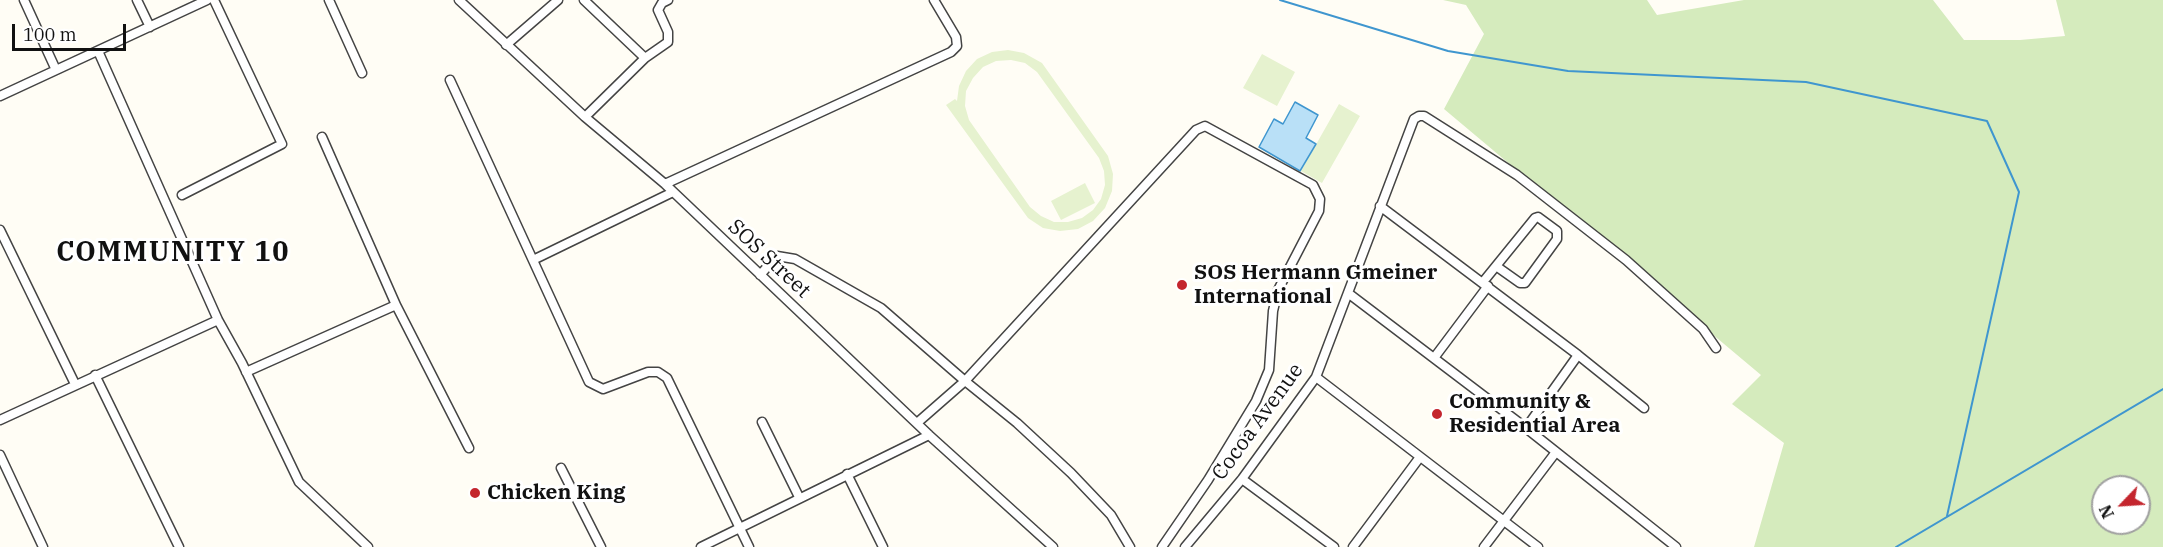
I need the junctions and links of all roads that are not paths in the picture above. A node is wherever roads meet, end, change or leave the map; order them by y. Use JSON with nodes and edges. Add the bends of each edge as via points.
{"nodes":[{"id":1,"x":24,"y":0,"type":"edge"},
{"id":2,"x":137,"y":0,"type":"edge"},
{"id":3,"x":207,"y":0,"type":"edge"},
{"id":4,"x":214,"y":0,"type":"edge"},
{"id":5,"x":329,"y":0,"type":"edge"},
{"id":6,"x":459,"y":0,"type":"edge"},
{"id":7,"x":558,"y":0,"type":"edge"},
{"id":8,"x":584,"y":0,"type":"edge"},
{"id":9,"x":668,"y":0,"type":"edge"},
{"id":10,"x":934,"y":0,"type":"edge"},
{"id":11,"x":150,"y":27,"type":"junction"},
{"id":12,"x":506,"y":45,"type":"junction"},
{"id":13,"x":98,"y":51,"type":"junction"},
{"id":14,"x":645,"y":58,"type":"junction"},
{"id":15,"x":56,"y":70,"type":"junction"},
{"id":16,"x":362,"y":73,"type":"dead end"},
{"id":17,"x":450,"y":80,"type":"dead end"},
{"id":18,"x":0,"y":96,"type":"edge"},
{"id":19,"x":585,"y":117,"type":"junction"},
{"id":20,"x":322,"y":137,"type":"dead end"},
{"id":21,"x":664,"y":184,"type":"junction"},
{"id":22,"x":673,"y":192,"type":"junction"},
{"id":23,"x":182,"y":195,"type":"dead end"},
{"id":24,"x":1380,"y":206,"type":"junction"},
{"id":25,"x":0,"y":230,"type":"edge"},
{"id":26,"x":533,"y":260,"type":"junction"},
{"id":27,"x":1496,"y":266,"type":"junction"},
{"id":28,"x":760,"y":275,"type":"junction"},
{"id":29,"x":1486,"y":284,"type":"junction"},
{"id":30,"x":1348,"y":293,"type":"junction"},
{"id":31,"x":396,"y":305,"type":"junction"},
{"id":32,"x":218,"y":320,"type":"junction"},
{"id":33,"x":1716,"y":348,"type":"dead end"},
{"id":34,"x":1578,"y":355,"type":"junction"},
{"id":35,"x":1434,"y":358,"type":"junction"},
{"id":36,"x":246,"y":372,"type":"junction"},
{"id":37,"x":95,"y":375,"type":"junction"},
{"id":38,"x":1316,"y":377,"type":"junction"},
{"id":39,"x":965,"y":381,"type":"junction"},
{"id":40,"x":75,"y":384,"type":"junction"},
{"id":41,"x":1644,"y":408,"type":"dead end"},
{"id":42,"x":0,"y":420,"type":"edge"},
{"id":43,"x":762,"y":422,"type":"dead end"},
{"id":44,"x":917,"y":423,"type":"junction"},
{"id":45,"x":1526,"y":428,"type":"junction"},
{"id":46,"x":929,"y":435,"type":"junction"},
{"id":47,"x":469,"y":448,"type":"dead end"},
{"id":48,"x":1556,"y":452,"type":"junction"},
{"id":49,"x":0,"y":455,"type":"edge"},
{"id":50,"x":1420,"y":458,"type":"junction"},
{"id":51,"x":561,"y":468,"type":"dead end"},
{"id":52,"x":847,"y":474,"type":"junction"},
{"id":53,"x":1242,"y":479,"type":"junction"},
{"id":54,"x":799,"y":497,"type":"junction"},
{"id":55,"x":1503,"y":522,"type":"junction"},
{"id":56,"x":740,"y":528,"type":"junction"},
{"id":57,"x":43,"y":547,"type":"edge"},
{"id":58,"x":179,"y":547,"type":"edge"},
{"id":59,"x":368,"y":547,"type":"edge"},
{"id":60,"x":601,"y":547,"type":"edge"},
{"id":61,"x":701,"y":547,"type":"edge"},
{"id":62,"x":749,"y":547,"type":"edge"},
{"id":63,"x":883,"y":547,"type":"edge"},
{"id":64,"x":1053,"y":547,"type":"edge"},
{"id":65,"x":1130,"y":547,"type":"edge"},
{"id":66,"x":1162,"y":547,"type":"edge"},
{"id":67,"x":1185,"y":547,"type":"edge"},
{"id":68,"x":1334,"y":547,"type":"edge"},
{"id":69,"x":1353,"y":547,"type":"edge"},
{"id":70,"x":1484,"y":547,"type":"edge"},
{"id":71,"x":1538,"y":547,"type":"edge"},
{"id":72,"x":1676,"y":547,"type":"edge"}],
"edges":[{"from":1,"to":15,"type":"street"},
{"from":2,"to":11,"type":"street"},
{"from":3,"to":11,"type":"street"},
{"from":4,"to":23,"type":"street","via":[[282,144]]},
{"from":5,"to":16,"type":"street"},
{"from":6,"to":12,"type":"street","name":"SOS Street"},
{"from":7,"to":12,"type":"street"},
{"from":8,"to":14,"type":"street"},
{"from":9,"to":14,"type":"street","via":[[658,10],[668,42]]},
{"from":10,"to":21,"type":"street","via":[[956,37],[957,46],[951,52]]},
{"from":11,"to":13,"type":"street"},
{"from":12,"to":19,"type":"street","name":"SOS Street"},
{"from":13,"to":15,"type":"street"},
{"from":13,"to":32,"type":"street"},
{"from":14,"to":19,"type":"street"},
{"from":15,"to":18,"type":"street"},
{"from":17,"to":26,"type":"street"},
{"from":19,"to":21,"type":"street","name":"SOS Street"},
{"from":20,"to":31,"type":"street"},
{"from":21,"to":22,"type":"street","name":"SOS Street"},
{"from":22,"to":26,"type":"street"},
{"from":22,"to":28,"type":"street","name":"SOS Street"},
{"from":24,"to":29,"type":"street"},
{"from":24,"to":30,"type":"street","name":"Cocoa Avenue"},
{"from":24,"to":33,"type":"street","name":"Cocoa Avenue","via":[[1414,119],[1424,116],[1517,175],[1617,253],[1703,329]]},
{"from":25,"to":40,"type":"street"},
{"from":26,"to":56,"type":"street","via":[[589,382],[603,389],[648,372],[658,372],[667,378]]},
{"from":27,"to":27,"type":"street","via":[[1535,218],[1557,231],[1557,239],[1525,283]]},
{"from":27,"to":29,"type":"street"},
{"from":28,"to":39,"type":"street","via":[[777,256],[795,259],[881,308]]},
{"from":28,"to":44,"type":"street","name":"SOS Street"},
{"from":29,"to":34,"type":"street"},
{"from":29,"to":35,"type":"street"},
{"from":30,"to":35,"type":"street"},
{"from":30,"to":38,"type":"street","name":"Cocoa Avenue"},
{"from":31,"to":36,"type":"street"},
{"from":31,"to":47,"type":"street"},
{"from":32,"to":36,"type":"street"},
{"from":32,"to":37,"type":"street"},
{"from":34,"to":41,"type":"street"},
{"from":34,"to":45,"type":"street"},
{"from":35,"to":45,"type":"street"},
{"from":36,"to":59,"type":"street","via":[[299,482]]},
{"from":37,"to":40,"type":"street"},
{"from":37,"to":58,"type":"street"},
{"from":38,"to":50,"type":"street"},
{"from":38,"to":53,"type":"street","name":"Cocoa Avenue"},
{"from":39,"to":44,"type":"street"},
{"from":39,"to":65,"type":"street","via":[[1017,423],[1111,514]]},
{"from":39,"to":66,"type":"street","via":[[1071,262],[1201,127],[1210,128],[1313,185],[1320,199],[1319,211],[1278,290],[1269,370],[1256,401]]},
{"from":40,"to":42,"type":"street"},
{"from":43,"to":54,"type":"street"},
{"from":44,"to":46,"type":"street","name":"SOS Street"},
{"from":45,"to":48,"type":"street"},
{"from":46,"to":52,"type":"street"},
{"from":46,"to":64,"type":"street","name":"SOS Street"},
{"from":48,"to":55,"type":"street"},
{"from":48,"to":72,"type":"street"},
{"from":49,"to":57,"type":"street"},
{"from":50,"to":55,"type":"street"},
{"from":50,"to":69,"type":"street"},
{"from":51,"to":60,"type":"street"},
{"from":52,"to":54,"type":"street"},
{"from":52,"to":63,"type":"street"},
{"from":53,"to":67,"type":"street","name":"Cocoa Avenue"},
{"from":53,"to":68,"type":"street"},
{"from":54,"to":56,"type":"street"},
{"from":55,"to":70,"type":"street"},
{"from":55,"to":71,"type":"street"},
{"from":56,"to":61,"type":"street"},
{"from":56,"to":62,"type":"street"}]}
